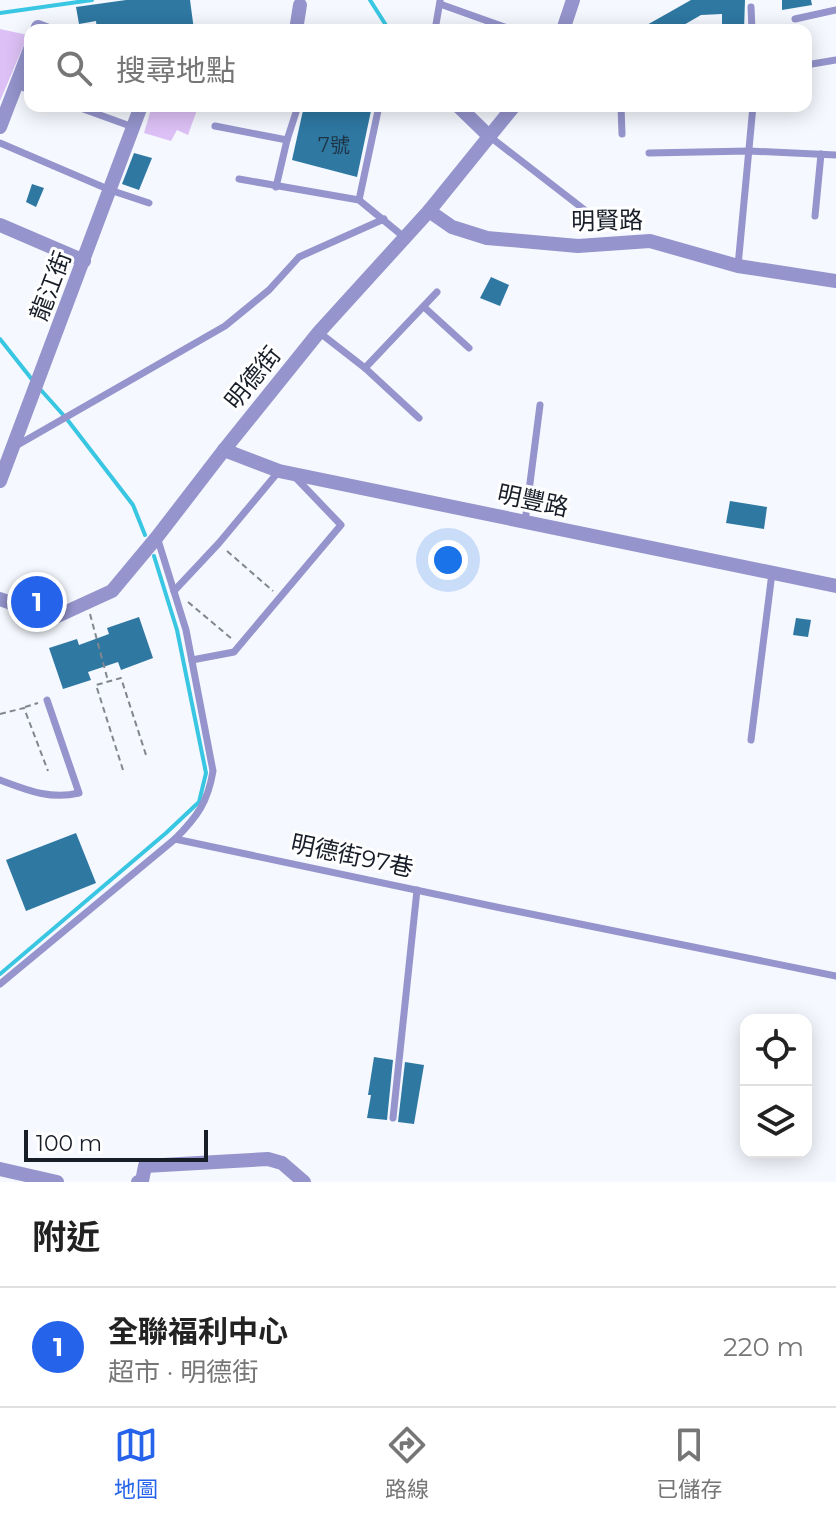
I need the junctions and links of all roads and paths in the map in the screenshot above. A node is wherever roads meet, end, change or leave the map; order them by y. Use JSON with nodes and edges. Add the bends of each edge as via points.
{"nodes":[{"id":1,"x":573,"y":0,"type":"edge"},
{"id":2,"x":440,"y":2,"type":"edge"},
{"id":3,"x":300,"y":5,"type":"dead end"},
{"id":4,"x":751,"y":7,"type":"dead end"},
{"id":5,"x":836,"y":10,"type":"edge"},
{"id":6,"x":795,"y":19,"type":"dead end"},
{"id":7,"x":297,"y":24,"type":"edge"},
{"id":8,"x":436,"y":24,"type":"edge"},
{"id":9,"x":497,"y":24,"type":"edge"},
{"id":10,"x":565,"y":24,"type":"edge"},
{"id":11,"x":752,"y":24,"type":"edge"},
{"id":12,"x":836,"y":60,"type":"edge"},
{"id":13,"x":812,"y":64,"type":"edge"},
{"id":14,"x":23,"y":87,"type":"edge"},
{"id":15,"x":92,"y":112,"type":"edge"},
{"id":16,"x":139,"y":112,"type":"edge"},
{"id":17,"x":296,"y":112,"type":"edge"},
{"id":18,"x":378,"y":112,"type":"edge"},
{"id":19,"x":464,"y":112,"type":"edge"},
{"id":20,"x":509,"y":112,"type":"edge"},
{"id":21,"x":621,"y":112,"type":"edge"},
{"id":22,"x":752,"y":112,"type":"edge"},
{"id":23,"x":215,"y":126,"type":"dead end"},
{"id":24,"x":0,"y":127,"type":"edge"},
{"id":25,"x":133,"y":127,"type":"junction"},
{"id":26,"x":622,"y":134,"type":"dead end"},
{"id":27,"x":489,"y":136,"type":"junction"},
{"id":28,"x":287,"y":140,"type":"junction"},
{"id":29,"x":0,"y":143,"type":"edge"},
{"id":30,"x":749,"y":151,"type":"junction"},
{"id":31,"x":649,"y":153,"type":"dead end"},
{"id":32,"x":821,"y":154,"type":"junction"},
{"id":33,"x":836,"y":155,"type":"edge"},
{"id":34,"x":239,"y":179,"type":"dead end"},
{"id":35,"x":276,"y":187,"type":"junction"},
{"id":36,"x":110,"y":190,"type":"junction"},
{"id":37,"x":359,"y":200,"type":"junction"},
{"id":38,"x":149,"y":203,"type":"dead end"},
{"id":39,"x":429,"y":211,"type":"junction"},
{"id":40,"x":586,"y":211,"type":"dead end"},
{"id":41,"x":815,"y":216,"type":"dead end"},
{"id":42,"x":384,"y":219,"type":"junction"},
{"id":43,"x":0,"y":225,"type":"edge"},
{"id":44,"x":404,"y":237,"type":"junction"},
{"id":45,"x":84,"y":261,"type":"junction"},
{"id":46,"x":738,"y":266,"type":"junction"},
{"id":47,"x":836,"y":281,"type":"edge"},
{"id":48,"x":437,"y":292,"type":"dead end"},
{"id":49,"x":424,"y":307,"type":"junction"},
{"id":50,"x":319,"y":332,"type":"junction"},
{"id":51,"x":469,"y":348,"type":"dead end"},
{"id":52,"x":365,"y":368,"type":"junction"},
{"id":53,"x":540,"y":405,"type":"dead end"},
{"id":54,"x":419,"y":418,"type":"dead end"},
{"id":55,"x":13,"y":448,"type":"junction"},
{"id":56,"x":224,"y":450,"type":"junction"},
{"id":57,"x":285,"y":472,"type":"junction"},
{"id":58,"x":1,"y":477,"type":"edge"},
{"id":59,"x":525,"y":522,"type":"junction"},
{"id":60,"x":157,"y":537,"type":"junction"},
{"id":61,"x":219,"y":543,"type":"junction"},
{"id":62,"x":772,"y":573,"type":"junction"},
{"id":63,"x":836,"y":586,"type":"edge"},
{"id":64,"x":174,"y":591,"type":"junction"},
{"id":65,"x":281,"y":597,"type":"junction"},
{"id":66,"x":0,"y":599,"type":"edge"},
{"id":67,"x":87,"y":603,"type":"junction"},
{"id":68,"x":240,"y":644,"type":"junction"},
{"id":69,"x":192,"y":660,"type":"junction"},
{"id":70,"x":108,"y":683,"type":"junction"},
{"id":71,"x":47,"y":700,"type":"joint"},
{"id":72,"x":24,"y":708,"type":"junction"},
{"id":73,"x":0,"y":714,"type":"edge"},
{"id":74,"x":751,"y":740,"type":"dead end"},
{"id":75,"x":146,"y":755,"type":"dead end"},
{"id":76,"x":123,"y":770,"type":"dead end"},
{"id":77,"x":48,"y":771,"type":"dead end"},
{"id":78,"x":0,"y":780,"type":"edge"},
{"id":79,"x":175,"y":839,"type":"junction"},
{"id":80,"x":417,"y":890,"type":"junction"},
{"id":81,"x":836,"y":976,"type":"edge"},
{"id":82,"x":0,"y":984,"type":"edge"},
{"id":83,"x":393,"y":1118,"type":"dead end"},
{"id":84,"x":0,"y":1169,"type":"edge"},
{"id":85,"x":57,"y":1182,"type":"edge"},
{"id":86,"x":141,"y":1182,"type":"edge"},
{"id":87,"x":304,"y":1182,"type":"edge"}],
"edges":[{"from":1,"to":10,"type":"street"},
{"from":2,"to":8,"type":"lane"},
{"from":2,"to":9,"type":"lane"},
{"from":3,"to":7,"type":"street"},
{"from":4,"to":11,"type":"lane"},
{"from":5,"to":6,"type":"lane"},
{"from":12,"to":13,"type":"lane"},
{"from":14,"to":24,"type":"street"},
{"from":15,"to":25,"type":"lane"},
{"from":16,"to":25,"type":"street","name":"龍江街"},
{"from":17,"to":28,"type":"lane"},
{"from":18,"to":37,"type":"lane"},
{"from":19,"to":27,"type":"street"},
{"from":20,"to":27,"type":"street","name":"明德街"},
{"from":21,"to":26,"type":"lane"},
{"from":22,"to":30,"type":"lane"},
{"from":23,"to":28,"type":"lane"},
{"from":25,"to":36,"type":"street","name":"龍江街"},
{"from":27,"to":39,"type":"street","name":"明德街"},
{"from":27,"to":40,"type":"lane"},
{"from":28,"to":35,"type":"lane"},
{"from":29,"to":36,"type":"lane"},
{"from":30,"to":31,"type":"lane"},
{"from":30,"to":32,"type":"lane"},
{"from":30,"to":46,"type":"lane"},
{"from":32,"to":33,"type":"lane"},
{"from":32,"to":41,"type":"lane"},
{"from":34,"to":35,"type":"lane"},
{"from":35,"to":37,"type":"lane"},
{"from":36,"to":38,"type":"lane"},
{"from":36,"to":45,"type":"street","name":"龍江街"},
{"from":37,"to":42,"type":"lane"},
{"from":39,"to":44,"type":"street","name":"明德街"},
{"from":39,"to":46,"type":"street","name":"明賢路","via":[[452,227],[487,238],[578,246],[650,241]]},
{"from":42,"to":44,"type":"lane"},
{"from":42,"to":55,"type":"lane","via":[[299,257],[225,326]]},
{"from":43,"to":45,"type":"street"},
{"from":44,"to":50,"type":"street","name":"明德街"},
{"from":45,"to":55,"type":"street","name":"龍江街"},
{"from":46,"to":47,"type":"street","name":"明賢路"},
{"from":48,"to":49,"type":"lane"},
{"from":49,"to":51,"type":"lane"},
{"from":49,"to":52,"type":"lane"},
{"from":50,"to":52,"type":"lane"},
{"from":50,"to":56,"type":"street","name":"明德街"},
{"from":52,"to":54,"type":"lane"},
{"from":53,"to":59,"type":"lane"},
{"from":55,"to":58,"type":"street","name":"龍江街"},
{"from":56,"to":57,"type":"street","name":"明豐路"},
{"from":56,"to":60,"type":"street","name":"明德街"},
{"from":57,"to":59,"type":"street","name":"明豐路"},
{"from":57,"to":61,"type":"lane"},
{"from":57,"to":65,"type":"lane","via":[[341,525]]},
{"from":59,"to":62,"type":"street","name":"明豐路"},
{"from":60,"to":64,"type":"lane"},
{"from":60,"to":67,"type":"street","name":"明德街","via":[[112,591]]},
{"from":61,"to":64,"type":"lane"},
{"from":61,"to":65,"type":"path"},
{"from":62,"to":63,"type":"street","name":"明豐路"},
{"from":62,"to":74,"type":"lane"},
{"from":64,"to":68,"type":"path"},
{"from":64,"to":69,"type":"lane"},
{"from":65,"to":68,"type":"lane"},
{"from":66,"to":67,"type":"street","name":"明德街","via":[[53,618]]},
{"from":67,"to":70,"type":"path"},
{"from":68,"to":69,"type":"lane","via":[[234,652]]},
{"from":69,"to":79,"type":"lane","via":[[213,771],[203,805]]},
{"from":70,"to":75,"type":"path","via":[[121,678]]},
{"from":70,"to":76,"type":"path","via":[[96,685]]},
{"from":71,"to":72,"type":"path"},
{"from":71,"to":78,"type":"lane","via":[[79,793],[37,794]]},
{"from":72,"to":73,"type":"path"},
{"from":72,"to":77,"type":"path"},
{"from":79,"to":80,"type":"lane","name":"明德街97巷"},
{"from":79,"to":82,"type":"lane"},
{"from":80,"to":81,"type":"lane","name":"明德街97巷"},
{"from":80,"to":83,"type":"lane"},
{"from":84,"to":85,"type":"street"},
{"from":86,"to":87,"type":"street","via":[[145,1166],[268,1159],[282,1163]]}]}
